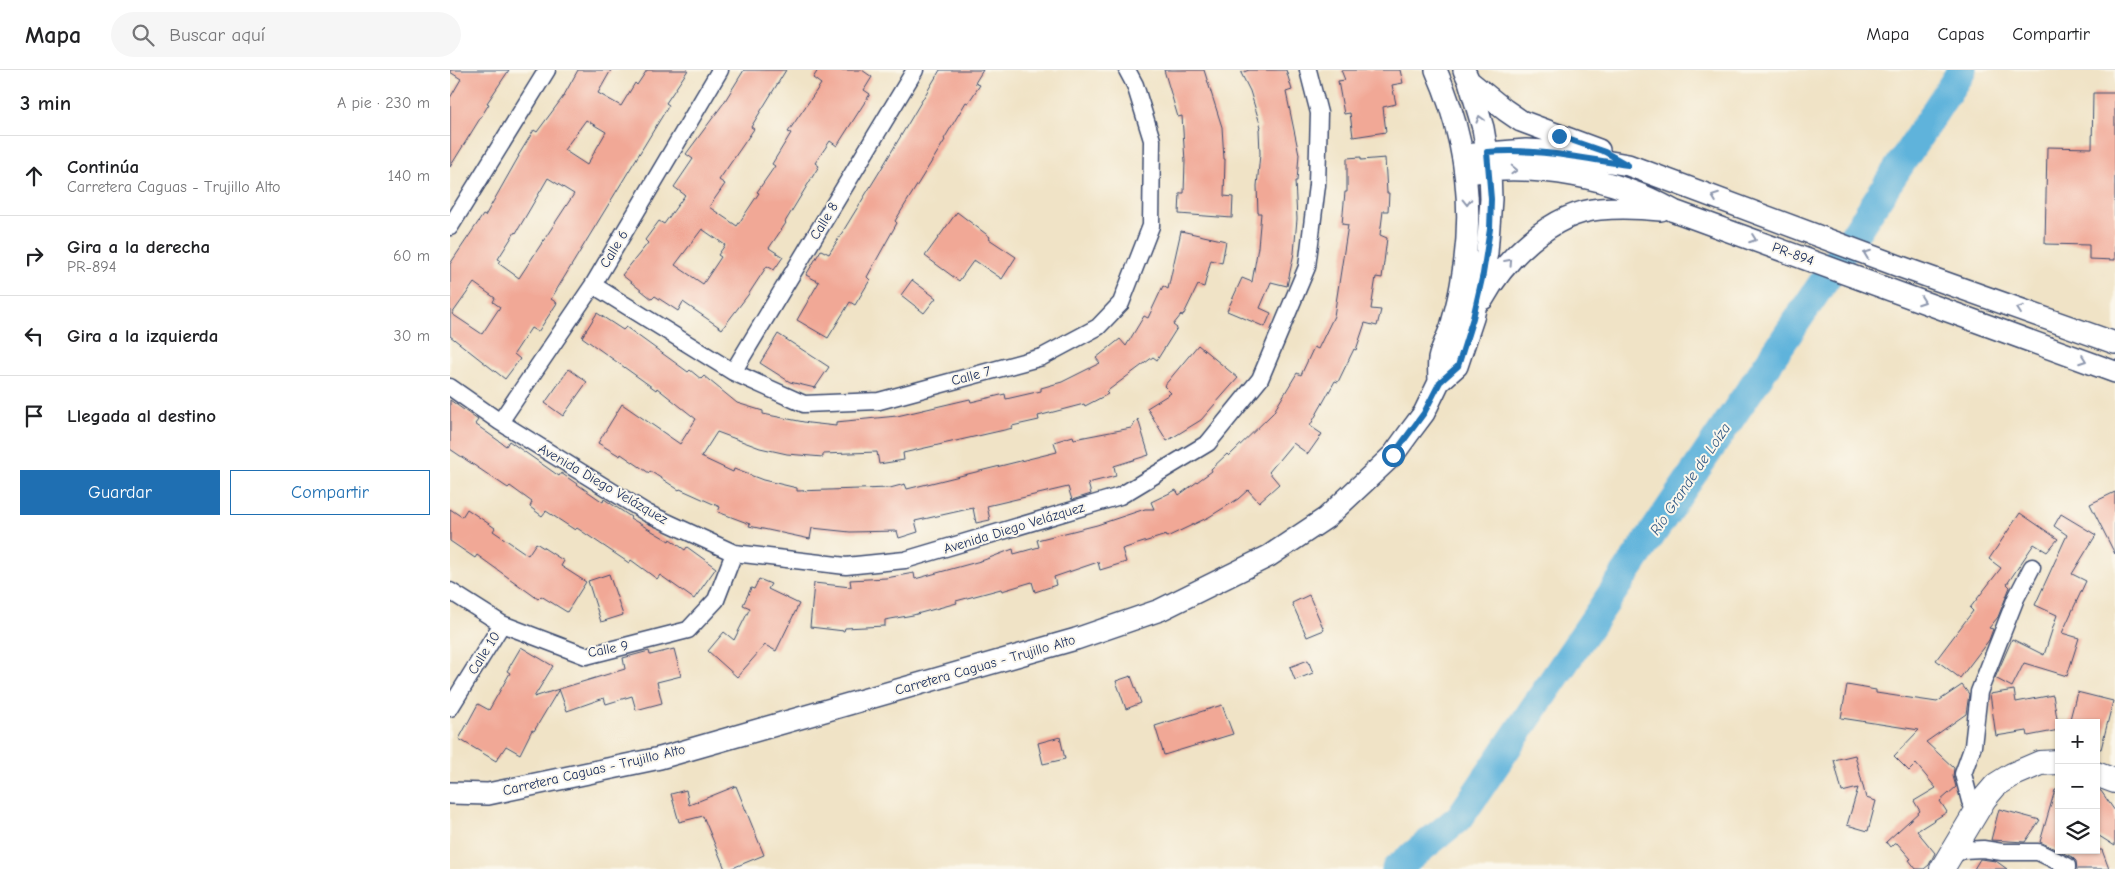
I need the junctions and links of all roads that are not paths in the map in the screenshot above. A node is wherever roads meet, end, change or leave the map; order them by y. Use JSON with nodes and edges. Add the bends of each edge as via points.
{"nodes":[{"id":1,"x":547,"y":70,"type":"edge"},
{"id":2,"x":720,"y":70,"type":"edge"},
{"id":3,"x":915,"y":70,"type":"edge"},
{"id":4,"x":1127,"y":70,"type":"edge"},
{"id":5,"x":1308,"y":70,"type":"edge"},
{"id":6,"x":1436,"y":70,"type":"edge"},
{"id":7,"x":1466,"y":75,"type":"edge"},
{"id":8,"x":1489,"y":161,"type":"junction"},
{"id":9,"x":1465,"y":164,"type":"junction"},
{"id":10,"x":1628,"y":165,"type":"junction"},
{"id":11,"x":1674,"y":211,"type":"junction"},
{"id":12,"x":450,"y":227,"type":"edge"},
{"id":13,"x":593,"y":285,"type":"junction"},
{"id":14,"x":1473,"y":318,"type":"junction"},
{"id":15,"x":2115,"y":343,"type":"edge"},
{"id":16,"x":733,"y":372,"type":"junction"},
{"id":17,"x":2115,"y":372,"type":"edge"},
{"id":18,"x":1440,"y":382,"type":"junction"},
{"id":19,"x":450,"y":387,"type":"edge"},
{"id":20,"x":500,"y":422,"type":"junction"},
{"id":21,"x":734,"y":553,"type":"junction"},
{"id":22,"x":2032,"y":567,"type":"dead end"},
{"id":23,"x":450,"y":591,"type":"edge"},
{"id":24,"x":502,"y":624,"type":"junction"},
{"id":25,"x":450,"y":708,"type":"edge"},
{"id":26,"x":2055,"y":762,"type":"edge"},
{"id":27,"x":2100,"y":775,"type":"edge"},
{"id":28,"x":2115,"y":781,"type":"edge"},
{"id":29,"x":450,"y":793,"type":"edge"},
{"id":30,"x":1976,"y":813,"type":"junction"},
{"id":31,"x":1945,"y":863,"type":"edge"},
{"id":32,"x":2067,"y":869,"type":"edge"}],
"edges":[{"from":1,"to":12,"type":"street"},
{"from":2,"to":13,"type":"street","name":"Calle 6"},
{"from":3,"to":16,"type":"street","name":"Calle 8"},
{"from":4,"to":16,"type":"street","name":"Calle 7","via":[[1135,84],[1152,140],[1152,226],[1121,303],[1098,327],[1042,357],[879,400],[804,404]]},
{"from":5,"to":21,"type":"street","name":"Avenida Diego Velázquez","via":[[1319,113],[1316,185],[1307,267],[1260,379],[1208,443],[1120,496],[905,560],[846,566]]},
{"from":6,"to":9,"type":"street","name":"Carretera Caguas - Trujillo Alto","via":[[1445,90]]},
{"from":8,"to":7,"type":"street","name":"Carretera Caguas - Trujillo Alto","one_way":true,"via":[[1483,128]]},
{"from":7,"to":10,"type":"street","via":[[1521,121],[1605,152]]},
{"from":8,"to":9,"type":"street","name":"PR-894","number":"PR-894"},
{"from":8,"to":10,"type":"street","name":"PR-894","number":"PR-894","via":[[1526,150]]},
{"from":8,"to":11,"type":"street","name":"PR-894","number":"PR-894","one_way":true,"via":[[1605,183],[1652,199]]},
{"from":8,"to":14,"type":"street","name":"Carretera Caguas - Trujillo Alto","via":[[1490,229]]},
{"from":9,"to":18,"type":"street","name":"Carretera Caguas - Trujillo Alto","one_way":true,"via":[[1467,229],[1462,278],[1439,360]]},
{"from":15,"to":10,"type":"street","name":"PR-894","number":"PR-894","one_way":true},
{"from":14,"to":11,"type":"street","one_way":true,"via":[[1504,267],[1522,248],[1557,224],[1577,214],[1598,209]]},
{"from":11,"to":17,"type":"street","name":"PR-894","number":"PR-894","one_way":true},
{"from":13,"to":16,"type":"street","name":"Calle 7"},
{"from":13,"to":20,"type":"street","name":"Calle 6"},
{"from":14,"to":18,"type":"street","name":"Carretera Caguas - Trujillo Alto","via":[[1458,366]]},
{"from":18,"to":29,"type":"street","name":"Carretera Caguas - Trujillo Alto","via":[[1424,413],[1393,455],[1326,518],[1269,556],[1160,610],[1076,639],[660,758],[488,794]]},
{"from":19,"to":20,"type":"street","name":"Avenida Diego Velázquez"},
{"from":20,"to":21,"type":"street","name":"Avenida Diego Velázquez","via":[[648,513]]},
{"from":21,"to":24,"type":"street","name":"Calle 9","via":[[716,600],[688,630],[586,656]]},
{"from":22,"to":30,"type":"street","via":[[2016,598],[1979,692],[1973,746],[1963,774]]},
{"from":23,"to":24,"type":"street","name":"Calle 9"},
{"from":24,"to":25,"type":"street","name":"Calle 10"},
{"from":26,"to":30,"type":"main road","via":[[2040,763],[2012,775],[1996,786]]},
{"from":27,"to":28,"type":"main road"},
{"from":30,"to":31,"type":"main road"},
{"from":31,"to":32,"type":"street","via":[[1963,850],[1983,849],[2038,852],[2067,866]]}]}
